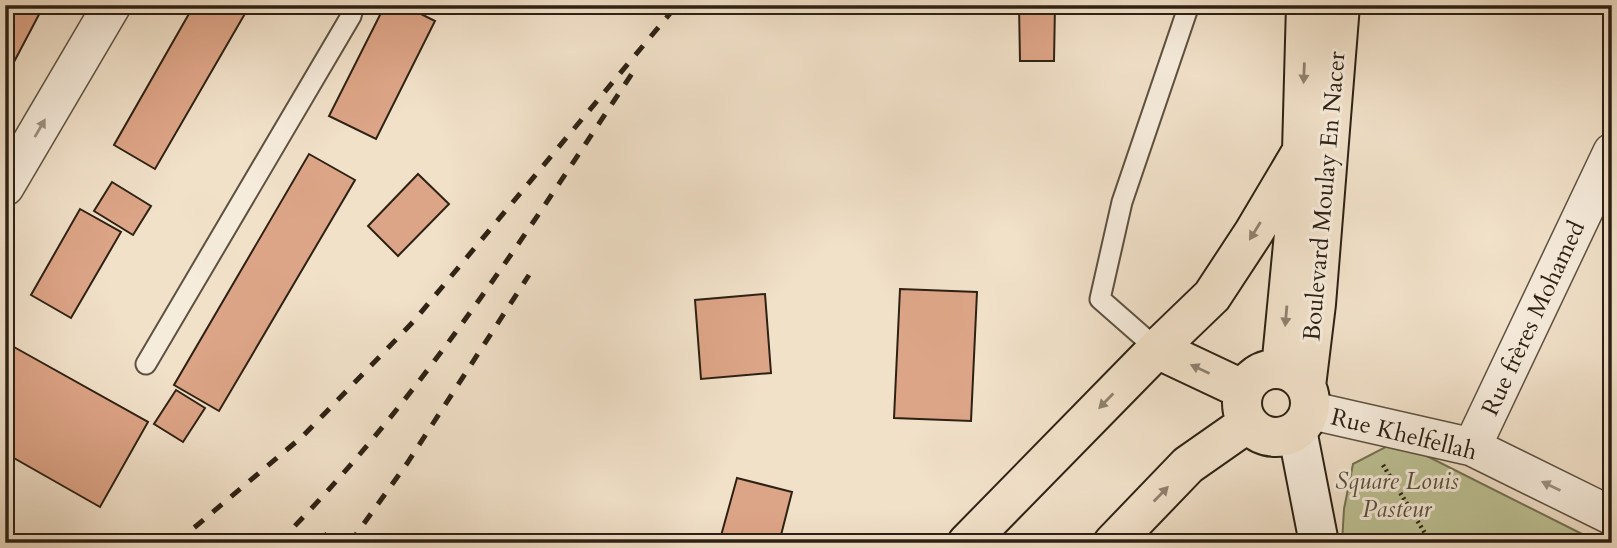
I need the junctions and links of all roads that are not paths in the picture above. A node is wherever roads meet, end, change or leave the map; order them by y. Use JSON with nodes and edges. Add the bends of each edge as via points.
{"nodes":[{"id":1,"x":112,"y":5,"type":"edge"},
{"id":2,"x":354,"y":5,"type":"edge"},
{"id":3,"x":1189,"y":5,"type":"edge"},
{"id":4,"x":1306,"y":5,"type":"edge"},
{"id":5,"x":1340,"y":5,"type":"edge"},
{"id":6,"x":1302,"y":151,"type":"junction"},
{"id":7,"x":1612,"y":152,"type":"edge"},
{"id":8,"x":5,"y":187,"type":"edge"},
{"id":9,"x":1157,"y":349,"type":"junction"},
{"id":10,"x":146,"y":364,"type":"dead end"},
{"id":11,"x":1298,"y":399,"type":"junction"},
{"id":12,"x":1246,"y":406,"type":"junction"},
{"id":13,"x":1472,"y":447,"type":"junction"},
{"id":14,"x":1612,"y":516,"type":"edge"},
{"id":15,"x":967,"y":543,"type":"edge"},
{"id":16,"x":1113,"y":543,"type":"edge"},
{"id":17,"x":1319,"y":543,"type":"edge"}],
"edges":[{"from":8,"to":1,"type":"street","one_way":true},
{"from":2,"to":10,"type":"lane"},
{"from":3,"to":9,"type":"lane","via":[[1122,202],[1100,299]]},
{"from":4,"to":6,"type":"main road","name":"Boulevard Moulay En Nacer","one_way":true},
{"from":5,"to":11,"type":"main road","name":"Boulevard Moulay En Nacer","via":[[1319,278]]},
{"from":6,"to":9,"type":"main road","one_way":true,"via":[[1212,296]]},
{"from":6,"to":11,"type":"main road","name":"Boulevard Moulay En Nacer","one_way":true},
{"from":7,"to":13,"type":"street","name":"Rue frères Mohamed"},
{"from":12,"to":9,"type":"main road","one_way":true},
{"from":9,"to":15,"type":"main road","one_way":true},
{"from":11,"to":12,"type":"main road","via":[[1269,369],[1250,380]]},
{"from":11,"to":12,"type":"main road","via":[[1282,436],[1255,430]]},
{"from":11,"to":13,"type":"street","name":"Rue Khelfellah","via":[[1358,421]]},
{"from":11,"to":17,"type":"main road"},
{"from":16,"to":12,"type":"main road","one_way":true},
{"from":14,"to":13,"type":"street","name":"Rue Khelfellah","one_way":true}]}
